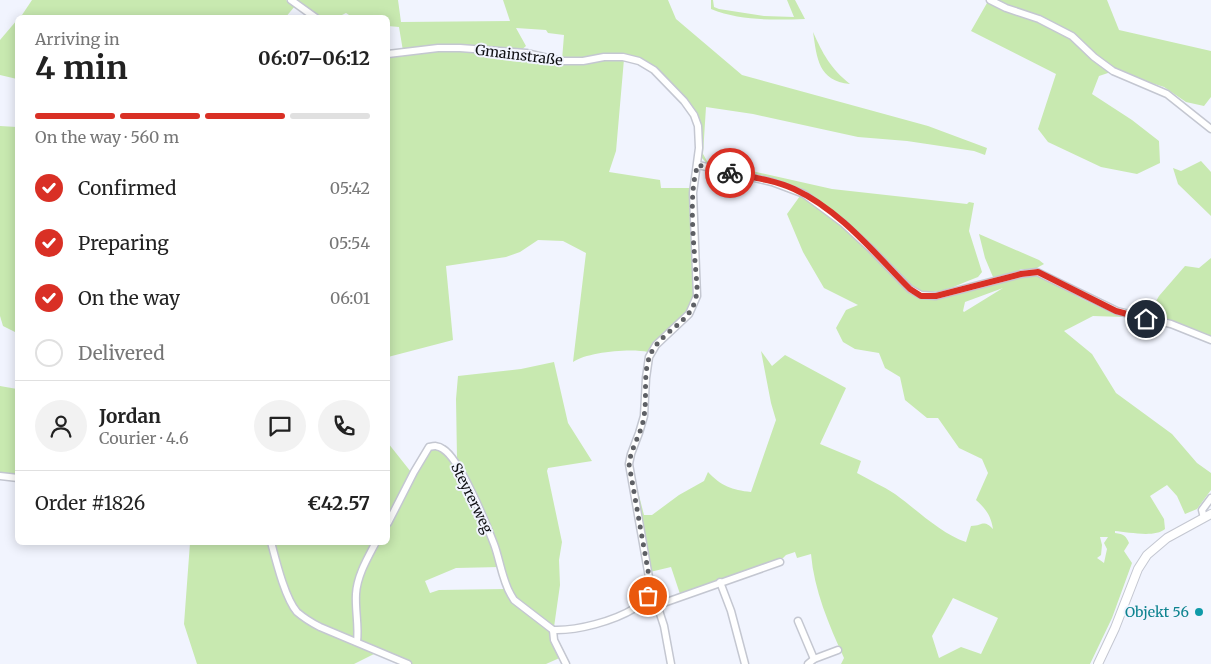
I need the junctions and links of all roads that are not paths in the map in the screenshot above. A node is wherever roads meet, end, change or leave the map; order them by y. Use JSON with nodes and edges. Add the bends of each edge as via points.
{"nodes":[{"id":1,"x":291,"y":0,"type":"edge"},
{"id":2,"x":990,"y":0,"type":"edge"},
{"id":3,"x":312,"y":15,"type":"edge"},
{"id":4,"x":390,"y":54,"type":"edge"},
{"id":5,"x":1211,"y":129,"type":"edge"},
{"id":6,"x":698,"y":165,"type":"junction"},
{"id":7,"x":1211,"y":340,"type":"edge"},
{"id":8,"x":0,"y":476,"type":"edge"},
{"id":9,"x":15,"y":478,"type":"edge"},
{"id":10,"x":1211,"y":498,"type":"edge"},
{"id":11,"x":1207,"y":516,"type":"edge"},
{"id":12,"x":390,"y":519,"type":"edge"},
{"id":13,"x":272,"y":545,"type":"edge"},
{"id":14,"x":374,"y":545,"type":"edge"},
{"id":15,"x":780,"y":562,"type":"dead end"},
{"id":16,"x":720,"y":582,"type":"junction"},
{"id":17,"x":652,"y":593,"type":"junction"},
{"id":18,"x":658,"y":605,"type":"junction"},
{"id":19,"x":798,"y":621,"type":"dead end"},
{"id":20,"x":553,"y":630,"type":"junction"},
{"id":21,"x":357,"y":642,"type":"junction"},
{"id":22,"x":838,"y":650,"type":"dead end"},
{"id":23,"x":814,"y":659,"type":"junction"},
{"id":24,"x":403,"y":663,"type":"edge"},
{"id":25,"x":566,"y":664,"type":"edge"},
{"id":26,"x":671,"y":664,"type":"edge"},
{"id":27,"x":745,"y":664,"type":"edge"},
{"id":28,"x":808,"y":664,"type":"edge"},
{"id":29,"x":1098,"y":664,"type":"edge"}],
"edges":[{"from":1,"to":3,"type":"street"},
{"from":2,"to":5,"type":"street","via":[[1072,36],[1113,71],[1167,94]]},
{"from":4,"to":6,"type":"street","name":"Gmainstraße","via":[[460,48],[526,54],[561,62],[613,56],[640,61],[659,74],[694,115],[698,126]]},
{"from":6,"to":7,"type":"street","via":[[772,182],[804,194],[843,223],[921,296],[936,296],[1038,272],[1116,311],[1171,324]]},
{"from":6,"to":17,"type":"street","name":"Gmainstraße","via":[[693,193],[697,296],[689,314],[656,345],[649,357],[644,416],[630,454],[629,464]]},
{"from":8,"to":9,"type":"street"},
{"from":10,"to":11,"type":"street","via":[[1202,510]]},
{"from":11,"to":29,"type":"street","via":[[1158,544],[1140,564]]},
{"from":12,"to":20,"type":"street","name":"Steyrerweg","via":[[429,447],[444,449],[456,462],[482,516],[514,600]]},
{"from":13,"to":21,"type":"street","via":[[288,594],[298,612],[310,622]]},
{"from":14,"to":21,"type":"street","via":[[357,586]]},
{"from":15,"to":16,"type":"street"},
{"from":16,"to":18,"type":"street"},
{"from":16,"to":27,"type":"street"},
{"from":17,"to":18,"type":"street","name":"Gmainstraße"},
{"from":17,"to":20,"type":"street","via":[[622,615],[577,628]]},
{"from":18,"to":26,"type":"street","name":"Gmainstraße"},
{"from":19,"to":23,"type":"street"},
{"from":20,"to":25,"type":"street","via":[[554,640]]},
{"from":21,"to":24,"type":"street"},
{"from":22,"to":23,"type":"street"},
{"from":23,"to":28,"type":"street"}]}
